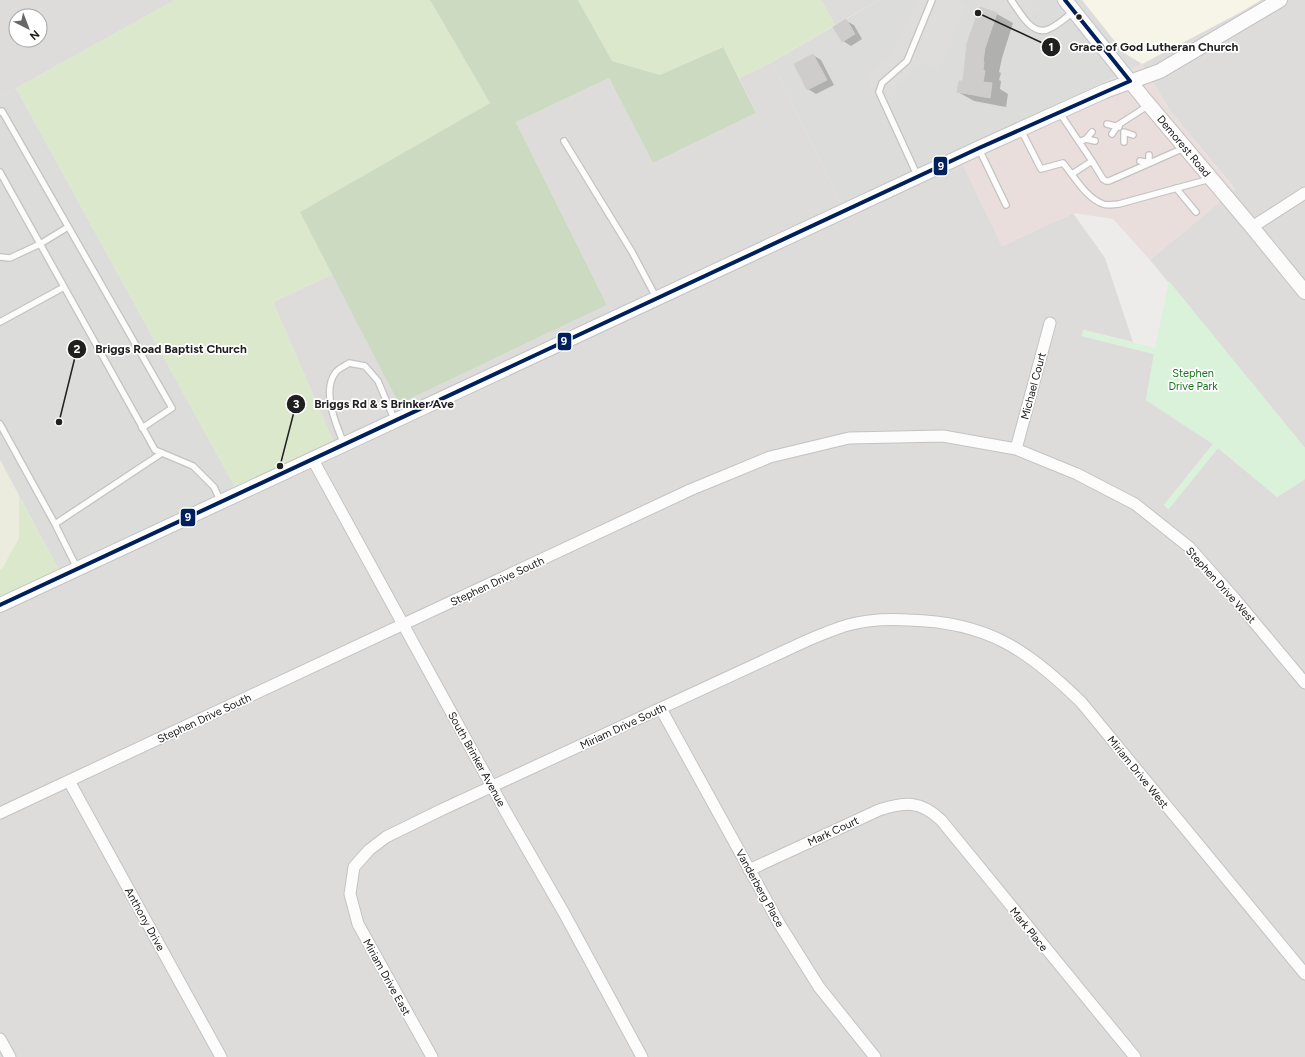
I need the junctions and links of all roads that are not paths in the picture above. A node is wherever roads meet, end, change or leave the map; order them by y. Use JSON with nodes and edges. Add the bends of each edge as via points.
{"nodes":[{"id":1,"x":932,"y":0,"type":"edge"},
{"id":2,"x":1011,"y":0,"type":"edge"},
{"id":3,"x":1280,"y":0,"type":"edge"},
{"id":4,"x":1070,"y":5,"type":"edge"},
{"id":5,"x":1130,"y":81,"type":"junction"},
{"id":6,"x":1149,"y":104,"type":"junction"},
{"id":7,"x":0,"y":112,"type":"edge"},
{"id":8,"x":1059,"y":112,"type":"junction"},
{"id":9,"x":1108,"y":124,"type":"dead end"},
{"id":10,"x":1118,"y":126,"type":"junction"},
{"id":11,"x":1020,"y":129,"type":"junction"},
{"id":12,"x":1092,"y":132,"type":"dead end"},
{"id":13,"x":1124,"y":132,"type":"junction"},
{"id":14,"x":1112,"y":134,"type":"dead end"},
{"id":15,"x":1133,"y":135,"type":"dead end"},
{"id":16,"x":1086,"y":140,"type":"junction"},
{"id":17,"x":564,"y":141,"type":"dead end"},
{"id":18,"x":1095,"y":141,"type":"dead end"},
{"id":19,"x":1079,"y":142,"type":"junction"},
{"id":20,"x":1124,"y":142,"type":"dead end"},
{"id":21,"x":1185,"y":147,"type":"junction"},
{"id":22,"x":979,"y":148,"type":"junction"},
{"id":23,"x":1149,"y":155,"type":"dead end"},
{"id":24,"x":1092,"y":161,"type":"junction"},
{"id":25,"x":1140,"y":161,"type":"dead end"},
{"id":26,"x":1149,"y":163,"type":"junction"},
{"id":27,"x":0,"y":172,"type":"edge"},
{"id":28,"x":1072,"y":174,"type":"junction"},
{"id":29,"x":918,"y":177,"type":"junction"},
{"id":30,"x":1212,"y":178,"type":"junction"},
{"id":31,"x":1176,"y":188,"type":"junction"},
{"id":32,"x":1305,"y":193,"type":"edge"},
{"id":33,"x":1006,"y":204,"type":"dead end"},
{"id":34,"x":1196,"y":212,"type":"dead end"},
{"id":35,"x":68,"y":227,"type":"junction"},
{"id":36,"x":1252,"y":227,"type":"junction"},
{"id":37,"x":40,"y":244,"type":"junction"},
{"id":38,"x":0,"y":257,"type":"edge"},
{"id":39,"x":64,"y":287,"type":"junction"},
{"id":40,"x":1305,"y":292,"type":"edge"},
{"id":41,"x":657,"y":299,"type":"junction"},
{"id":42,"x":0,"y":322,"type":"edge"},
{"id":43,"x":1050,"y":323,"type":"dead end"},
{"id":44,"x":395,"y":422,"type":"junction"},
{"id":45,"x":0,"y":424,"type":"edge"},
{"id":46,"x":142,"y":428,"type":"junction"},
{"id":47,"x":345,"y":445,"type":"junction"},
{"id":48,"x":1016,"y":449,"type":"junction"},
{"id":49,"x":162,"y":453,"type":"junction"},
{"id":50,"x":313,"y":460,"type":"junction"},
{"id":51,"x":221,"y":502,"type":"junction"},
{"id":52,"x":55,"y":524,"type":"junction"},
{"id":53,"x":78,"y":569,"type":"junction"},
{"id":54,"x":0,"y":606,"type":"edge"},
{"id":55,"x":934,"y":621,"type":"joint"},
{"id":56,"x":404,"y":625,"type":"junction"},
{"id":57,"x":1305,"y":683,"type":"edge"},
{"id":58,"x":660,"y":709,"type":"junction"},
{"id":59,"x":69,"y":781,"type":"junction"},
{"id":60,"x":492,"y":787,"type":"junction"},
{"id":61,"x":919,"y":806,"type":"joint"},
{"id":62,"x":0,"y":813,"type":"edge"},
{"id":63,"x":750,"y":870,"type":"junction"},
{"id":64,"x":350,"y":894,"type":"joint"},
{"id":65,"x":1305,"y":974,"type":"edge"},
{"id":66,"x":0,"y":1039,"type":"edge"},
{"id":67,"x":10,"y":1057,"type":"edge"},
{"id":68,"x":221,"y":1057,"type":"edge"},
{"id":69,"x":432,"y":1057,"type":"edge"},
{"id":70,"x":642,"y":1057,"type":"edge"},
{"id":71,"x":875,"y":1057,"type":"edge"},
{"id":72,"x":1135,"y":1057,"type":"edge"}],
"edges":[{"from":1,"to":29,"type":"lane","via":[[907,62],[882,83],[879,92]]},
{"from":2,"to":4,"type":"lane","via":[[1031,27],[1038,30],[1049,30]]},
{"from":3,"to":5,"type":"street","via":[[1160,71]]},
{"from":4,"to":5,"type":"street","name":"Demorest Road"},
{"from":5,"to":6,"type":"street","name":"Demorest Road"},
{"from":5,"to":8,"type":"street"},
{"from":6,"to":10,"type":"lane"},
{"from":6,"to":21,"type":"street","name":"Demorest Road"},
{"from":7,"to":35,"type":"lane","via":[[2,111]]},
{"from":8,"to":11,"type":"street"},
{"from":8,"to":19,"type":"lane"},
{"from":9,"to":10,"type":"lane"},
{"from":10,"to":13,"type":"lane"},
{"from":10,"to":14,"type":"lane"},
{"from":11,"to":22,"type":"street"},
{"from":11,"to":28,"type":"lane","via":[[1041,169],[1063,163]]},
{"from":12,"to":16,"type":"lane"},
{"from":13,"to":15,"type":"lane"},
{"from":13,"to":20,"type":"lane"},
{"from":16,"to":18,"type":"lane"},
{"from":16,"to":19,"type":"lane"},
{"from":17,"to":41,"type":"lane","via":[[632,252]]},
{"from":19,"to":24,"type":"lane"},
{"from":21,"to":26,"type":"lane"},
{"from":21,"to":30,"type":"street","name":"Demorest Road"},
{"from":22,"to":29,"type":"street"},
{"from":22,"to":33,"type":"lane"},
{"from":23,"to":26,"type":"lane"},
{"from":24,"to":26,"type":"lane","via":[[1106,181]]},
{"from":24,"to":28,"type":"lane"},
{"from":25,"to":26,"type":"lane"},
{"from":27,"to":37,"type":"lane"},
{"from":28,"to":31,"type":"lane","via":[[1088,194],[1104,205],[1119,204]]},
{"from":29,"to":41,"type":"street"},
{"from":30,"to":31,"type":"lane"},
{"from":30,"to":36,"type":"street","name":"Demorest Road"},
{"from":31,"to":34,"type":"lane"},
{"from":32,"to":36,"type":"street"},
{"from":35,"to":37,"type":"lane"},
{"from":35,"to":46,"type":"lane","via":[[172,408]]},
{"from":36,"to":40,"type":"street","name":"Demorest Road"},
{"from":37,"to":38,"type":"lane","via":[[10,258]]},
{"from":37,"to":39,"type":"lane"},
{"from":39,"to":42,"type":"lane"},
{"from":39,"to":46,"type":"lane"},
{"from":41,"to":44,"type":"street"},
{"from":43,"to":48,"type":"street","name":"Michael Court"},
{"from":44,"to":47,"type":"street"},
{"from":44,"to":47,"type":"lane","via":[[378,381],[364,366],[349,363],[336,371],[329,384],[333,419]]},
{"from":45,"to":52,"type":"lane"},
{"from":46,"to":49,"type":"lane","via":[[155,450]]},
{"from":47,"to":50,"type":"street"},
{"from":48,"to":56,"type":"street","name":"Stephen Drive South","via":[[943,436],[849,438],[770,457],[690,490]]},
{"from":48,"to":57,"type":"street","name":"Stephen Drive West","via":[[1077,474],[1135,504],[1189,547]]},
{"from":49,"to":51,"type":"lane","via":[[193,466],[214,487]]},
{"from":49,"to":52,"type":"lane"},
{"from":50,"to":51,"type":"street"},
{"from":50,"to":56,"type":"street","name":"South Brinker Avenue"},
{"from":51,"to":53,"type":"street"},
{"from":52,"to":53,"type":"lane"},
{"from":53,"to":54,"type":"street"},
{"from":55,"to":58,"type":"street","name":"Miriam Drive South","via":[[890,619],[850,625],[806,641]]},
{"from":55,"to":65,"type":"street","name":"Miriam Drive West","via":[[976,630],[1008,643],[1059,681],[1081,702]]},
{"from":56,"to":59,"type":"street","name":"Stephen Drive South"},
{"from":56,"to":60,"type":"street","name":"South Brinker Avenue"},
{"from":58,"to":60,"type":"street","name":"Miriam Drive South"},
{"from":58,"to":63,"type":"street","name":"Vanderberg Place"},
{"from":59,"to":62,"type":"street","name":"Stephen Drive South"},
{"from":59,"to":68,"type":"street","name":"Anthony Drive"},
{"from":60,"to":64,"type":"street","name":"Miriam Drive South","via":[[386,837],[369,850],[354,867]]},
{"from":60,"to":70,"type":"street","name":"South Brinker Avenue"},
{"from":61,"to":63,"type":"street","name":"Mark Court","via":[[899,804],[879,810]]},
{"from":61,"to":72,"type":"street","name":"Mark Place","via":[[931,811],[940,820]]},
{"from":63,"to":71,"type":"street","name":"Vanderberg Place","via":[[819,988]]},
{"from":64,"to":69,"type":"street","name":"Miriam Drive East","via":[[358,924]]},
{"from":66,"to":67,"type":"street"}]}
